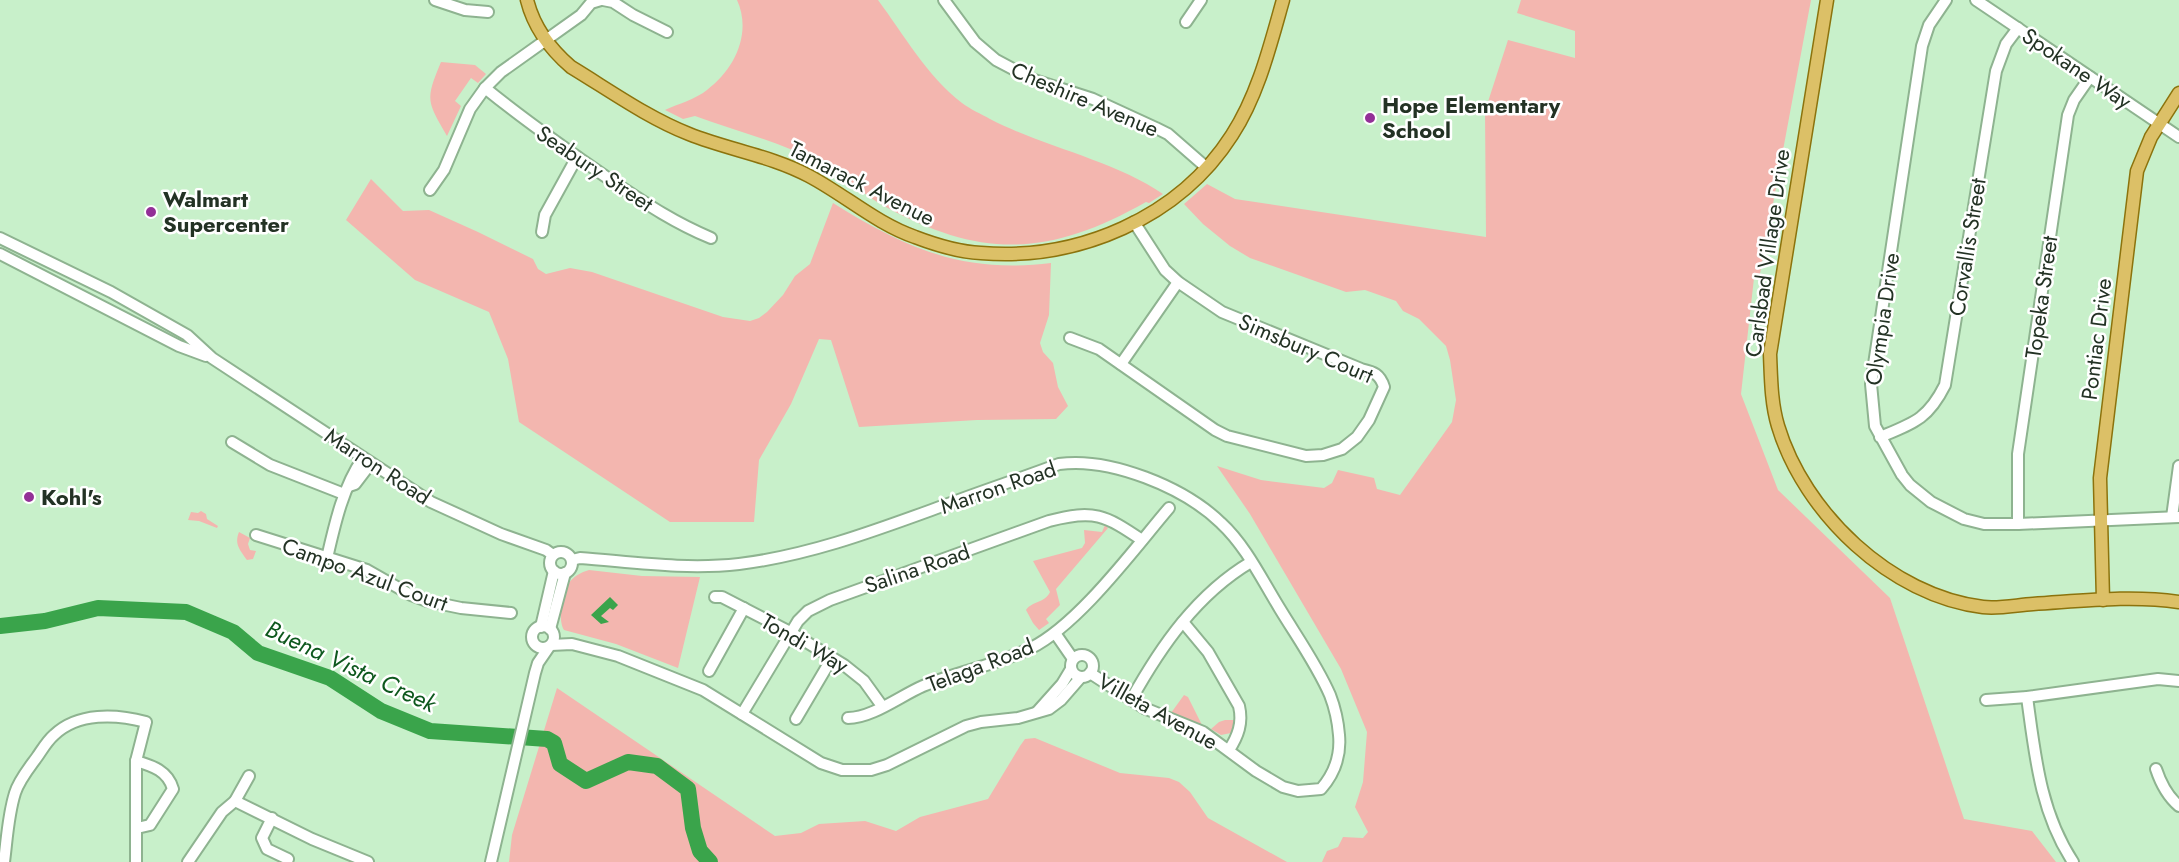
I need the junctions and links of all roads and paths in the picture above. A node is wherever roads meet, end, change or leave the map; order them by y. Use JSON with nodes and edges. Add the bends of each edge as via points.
{"nodes":[{"id":1,"x":435,"y":0,"type":"edge"},
{"id":2,"x":527,"y":0,"type":"edge"},
{"id":3,"x":602,"y":0,"type":"edge"},
{"id":4,"x":944,"y":0,"type":"edge"},
{"id":5,"x":1201,"y":0,"type":"edge"},
{"id":6,"x":1283,"y":0,"type":"edge"},
{"id":7,"x":1827,"y":0,"type":"edge"},
{"id":8,"x":1946,"y":0,"type":"edge"},
{"id":9,"x":1976,"y":0,"type":"edge"},
{"id":10,"x":488,"y":12,"type":"dead end"},
{"id":11,"x":1186,"y":22,"type":"dead end"},
{"id":12,"x":2018,"y":28,"type":"junction"},
{"id":13,"x":667,"y":32,"type":"dead end"},
{"id":14,"x":545,"y":40,"type":"junction"},
{"id":15,"x":2090,"y":77,"type":"junction"},
{"id":16,"x":485,"y":88,"type":"junction"},
{"id":17,"x":2179,"y":93,"type":"edge"},
{"id":18,"x":2158,"y":123,"type":"junction"},
{"id":19,"x":2179,"y":137,"type":"edge"},
{"id":20,"x":576,"y":157,"type":"junction"},
{"id":21,"x":1207,"y":168,"type":"junction"},
{"id":22,"x":430,"y":190,"type":"dead end"},
{"id":23,"x":1134,"y":222,"type":"junction"},
{"id":24,"x":542,"y":232,"type":"dead end"},
{"id":25,"x":0,"y":238,"type":"edge"},
{"id":26,"x":711,"y":238,"type":"dead end"},
{"id":27,"x":0,"y":254,"type":"edge"},
{"id":28,"x":1178,"y":282,"type":"junction"},
{"id":29,"x":1070,"y":338,"type":"dead end"},
{"id":30,"x":212,"y":358,"type":"junction"},
{"id":31,"x":1120,"y":364,"type":"junction"},
{"id":32,"x":1880,"y":436,"type":"junction"},
{"id":33,"x":232,"y":442,"type":"dead end"},
{"id":34,"x":367,"y":460,"type":"junction"},
{"id":35,"x":2179,"y":466,"type":"edge"},
{"id":36,"x":347,"y":490,"type":"junction"},
{"id":37,"x":1169,"y":508,"type":"dead end"},
{"id":38,"x":2176,"y":517,"type":"edge"},
{"id":39,"x":2099,"y":522,"type":"junction"},
{"id":40,"x":2018,"y":524,"type":"junction"},
{"id":41,"x":256,"y":535,"type":"dead end"},
{"id":42,"x":1142,"y":540,"type":"junction"},
{"id":43,"x":553,"y":555,"type":"junction"},
{"id":44,"x":327,"y":558,"type":"junction"},
{"id":45,"x":572,"y":560,"type":"junction"},
{"id":46,"x":1251,"y":562,"type":"junction"},
{"id":47,"x":559,"y":572,"type":"junction"},
{"id":48,"x":715,"y":597,"type":"dead end"},
{"id":49,"x":2103,"y":600,"type":"junction"},
{"id":50,"x":2179,"y":602,"type":"edge"},
{"id":51,"x":744,"y":608,"type":"junction"},
{"id":52,"x":511,"y":613,"type":"dead end"},
{"id":53,"x":1183,"y":622,"type":"junction"},
{"id":54,"x":790,"y":632,"type":"junction"},
{"id":55,"x":1055,"y":633,"type":"junction"},
{"id":56,"x":549,"y":636,"type":"junction"},
{"id":57,"x":536,"y":645,"type":"junction"},
{"id":58,"x":832,"y":658,"type":"junction"},
{"id":59,"x":1072,"y":664,"type":"junction"},
{"id":60,"x":536,"y":668,"type":"junction"},
{"id":61,"x":709,"y":671,"type":"dead end"},
{"id":62,"x":1086,"y":675,"type":"junction"},
{"id":63,"x":2179,"y":681,"type":"edge"},
{"id":64,"x":2027,"y":697,"type":"junction"},
{"id":65,"x":1131,"y":700,"type":"junction"},
{"id":66,"x":1986,"y":700,"type":"dead end"},
{"id":67,"x":882,"y":706,"type":"junction"},
{"id":68,"x":1037,"y":712,"type":"junction"},
{"id":69,"x":742,"y":714,"type":"junction"},
{"id":70,"x":848,"y":718,"type":"dead end"},
{"id":71,"x":796,"y":719,"type":"dead end"},
{"id":72,"x":1229,"y":750,"type":"junction"},
{"id":73,"x":136,"y":761,"type":"junction"},
{"id":74,"x":2156,"y":769,"type":"dead end"},
{"id":75,"x":249,"y":776,"type":"dead end"},
{"id":76,"x":1321,"y":789,"type":"joint"},
{"id":77,"x":235,"y":801,"type":"junction"},
{"id":78,"x":2179,"y":806,"type":"edge"},
{"id":79,"x":272,"y":818,"type":"junction"},
{"id":80,"x":137,"y":828,"type":"junction"},
{"id":81,"x":288,"y":859,"type":"dead end"},
{"id":82,"x":4,"y":862,"type":"edge"},
{"id":83,"x":136,"y":862,"type":"edge"},
{"id":84,"x":188,"y":862,"type":"edge"},
{"id":85,"x":368,"y":862,"type":"edge"},
{"id":86,"x":490,"y":862,"type":"edge"},
{"id":87,"x":2073,"y":862,"type":"edge"}],
"edges":[{"from":1,"to":10,"type":"street","via":[[465,10]]},
{"from":2,"to":14,"type":"main road","name":"Tamarack Avenue"},
{"from":3,"to":13,"type":"street","via":[[613,2]]},
{"from":3,"to":14,"type":"street","via":[[591,3],[581,15]]},
{"from":4,"to":21,"type":"street","name":"Cheshire Avenue","via":[[975,42],[996,60],[1034,80],[1093,99],[1168,134]]},
{"from":5,"to":11,"type":"street"},
{"from":6,"to":21,"type":"main road","name":"Tamarack Avenue","via":[[1253,95],[1232,135]]},
{"from":7,"to":49,"type":"main road","name":"Carlsbad Village Drive","via":[[1770,354],[1778,425],[1790,458],[1832,523],[1890,572],[1931,593],[1984,607]]},
{"from":8,"to":32,"type":"street","name":"Olympia Drive","via":[[1929,25],[1922,46],[1871,384],[1875,426]]},
{"from":9,"to":12,"type":"street","name":"Spokane Way"},
{"from":12,"to":15,"type":"street","name":"Spokane Way"},
{"from":12,"to":32,"type":"street","name":"Corvallis Street","via":[[2006,44],[1996,71],[1945,385],[1935,404],[1914,424]]},
{"from":14,"to":16,"type":"street"},
{"from":14,"to":23,"type":"main road","name":"Tamarack Avenue","via":[[571,68],[667,124],[690,135],[773,160],[809,176],[884,222],[947,247],[1011,255],[1043,252],[1073,247]]},
{"from":15,"to":18,"type":"street","name":"Spokane Way"},
{"from":15,"to":40,"type":"street","name":"Topeka Street","via":[[2068,115],[2018,454]]},
{"from":16,"to":20,"type":"street","name":"Seabury Street"},
{"from":16,"to":22,"type":"street","via":[[470,109],[444,170]]},
{"from":17,"to":18,"type":"main road","name":"Pontiac Drive"},
{"from":18,"to":19,"type":"street","name":"Spokane Way"},
{"from":18,"to":39,"type":"main road","name":"Pontiac Drive","via":[[2137,171],[2100,477]]},
{"from":20,"to":24,"type":"street","via":[[545,215]]},
{"from":20,"to":26,"type":"street","name":"Seabury Street","via":[[679,225]]},
{"from":21,"to":23,"type":"main road","name":"Tamarack Avenue","via":[[1155,212]]},
{"from":23,"to":28,"type":"street","name":"Simsbury Court","via":[[1154,255]]},
{"from":25,"to":30,"type":"street","name":"Marron Road","via":[[111,292],[187,335]]},
{"from":27,"to":30,"type":"street","name":"Marron Road","via":[[179,346]]},
{"from":28,"to":31,"type":"street"},
{"from":28,"to":31,"type":"street","name":"Simsbury Court","via":[[1222,312],[1381,378],[1381,397],[1357,437],[1342,449],[1306,456],[1227,436]]},
{"from":29,"to":31,"type":"street","name":"Simsbury Court","via":[[1099,349]]},
{"from":30,"to":34,"type":"street","name":"Marron Road"},
{"from":32,"to":40,"type":"street","name":"Olympia Drive","via":[[1902,475],[1931,502],[1964,519],[1984,524]]},
{"from":33,"to":36,"type":"street","via":[[270,465]]},
{"from":34,"to":36,"type":"street","via":[[354,472]]},
{"from":34,"to":43,"type":"street","name":"Marron Road","via":[[440,506]]},
{"from":35,"to":38,"type":"street"},
{"from":36,"to":44,"type":"street"},
{"from":37,"to":42,"type":"street","name":"Telaga Road"},
{"from":38,"to":39,"type":"street","name":"Olympia Drive"},
{"from":39,"to":40,"type":"street","name":"Olympia Drive"},
{"from":39,"to":49,"type":"main road","name":"Pontiac Drive"},
{"from":41,"to":44,"type":"street","name":"Campo Azul Court"},
{"from":42,"to":54,"type":"street","name":"Salina Road","via":[[1112,520],[1075,514],[830,600],[808,611]]},
{"from":42,"to":55,"type":"street","name":"Telaga Road"},
{"from":43,"to":45,"type":"street","via":[[566,552]]},
{"from":43,"to":47,"type":"street","via":[[550,561]]},
{"from":44,"to":52,"type":"street","name":"Campo Azul Court","via":[[367,570],[411,595],[461,608]]},
{"from":45,"to":46,"type":"street","name":"Marron Road","via":[[696,566],[737,564],[802,553],[1059,464],[1076,462],[1129,473],[1182,493],[1221,522]]},
{"from":45,"to":47,"type":"street","via":[[571,568]]},
{"from":46,"to":53,"type":"street","via":[[1214,588]]},
{"from":46,"to":76,"type":"street","name":"Marron Road","via":[[1323,682],[1336,715],[1339,756],[1331,777]]},
{"from":47,"to":56,"type":"street"},
{"from":48,"to":51,"type":"street","name":"Tondi Way"},
{"from":49,"to":50,"type":"main road","name":"Carlsbad Village Drive"},
{"from":51,"to":54,"type":"street","name":"Tondi Way"},
{"from":51,"to":61,"type":"street"},
{"from":53,"to":65,"type":"street","via":[[1156,655]]},
{"from":53,"to":72,"type":"street","via":[[1208,652],[1239,706],[1240,729]]},
{"from":54,"to":58,"type":"street","name":"Tondi Way"},
{"from":54,"to":69,"type":"street","name":"Salina Road"},
{"from":55,"to":59,"type":"street","name":"Villeta Avenue"},
{"from":55,"to":67,"type":"street","name":"Telaga Road","via":[[1008,658],[940,679]]},
{"from":56,"to":57,"type":"street","via":[[543,648]]},
{"from":56,"to":57,"type":"street","via":[[535,630],[532,635]]},
{"from":56,"to":60,"type":"street"},
{"from":56,"to":69,"type":"street","via":[[618,656],[674,678]]},
{"from":57,"to":60,"type":"street"},
{"from":58,"to":67,"type":"street","name":"Tondi Way","via":[[856,673]]},
{"from":58,"to":71,"type":"street"},
{"from":59,"to":62,"type":"street","via":[[1074,675]]},
{"from":59,"to":62,"type":"street","via":[[1083,656],[1089,658],[1092,665]]},
{"from":59,"to":68,"type":"street","via":[[1062,684]]},
{"from":60,"to":86,"type":"street"},
{"from":62,"to":65,"type":"street","name":"Villeta Avenue"},
{"from":62,"to":68,"type":"street","via":[[1049,710]]},
{"from":63,"to":64,"type":"street","via":[[2158,679]]},
{"from":64,"to":66,"type":"street"},
{"from":64,"to":87,"type":"street","via":[[2040,783],[2053,826]]},
{"from":65,"to":72,"type":"street","name":"Villeta Avenue","via":[[1203,732]]},
{"from":67,"to":70,"type":"street","name":"Telaga Road","via":[[871,714]]},
{"from":68,"to":69,"type":"street","via":[[966,726],[887,765],[858,771],[821,763]]},
{"from":72,"to":76,"type":"street","name":"Villeta Avenue","via":[[1283,787],[1298,791]]},
{"from":73,"to":80,"type":"street"},
{"from":73,"to":80,"type":"street","via":[[160,770],[171,780],[173,789],[150,825]]},
{"from":73,"to":82,"type":"street","via":[[146,722],[120,717],[89,718],[67,725],[53,735],[16,790]]},
{"from":74,"to":78,"type":"street","via":[[2162,786]]},
{"from":75,"to":77,"type":"street"},
{"from":77,"to":79,"type":"street"},
{"from":77,"to":84,"type":"street","via":[[222,812]]},
{"from":79,"to":81,"type":"street","via":[[262,838],[267,849]]},
{"from":79,"to":85,"type":"street"},
{"from":80,"to":83,"type":"street"}]}
